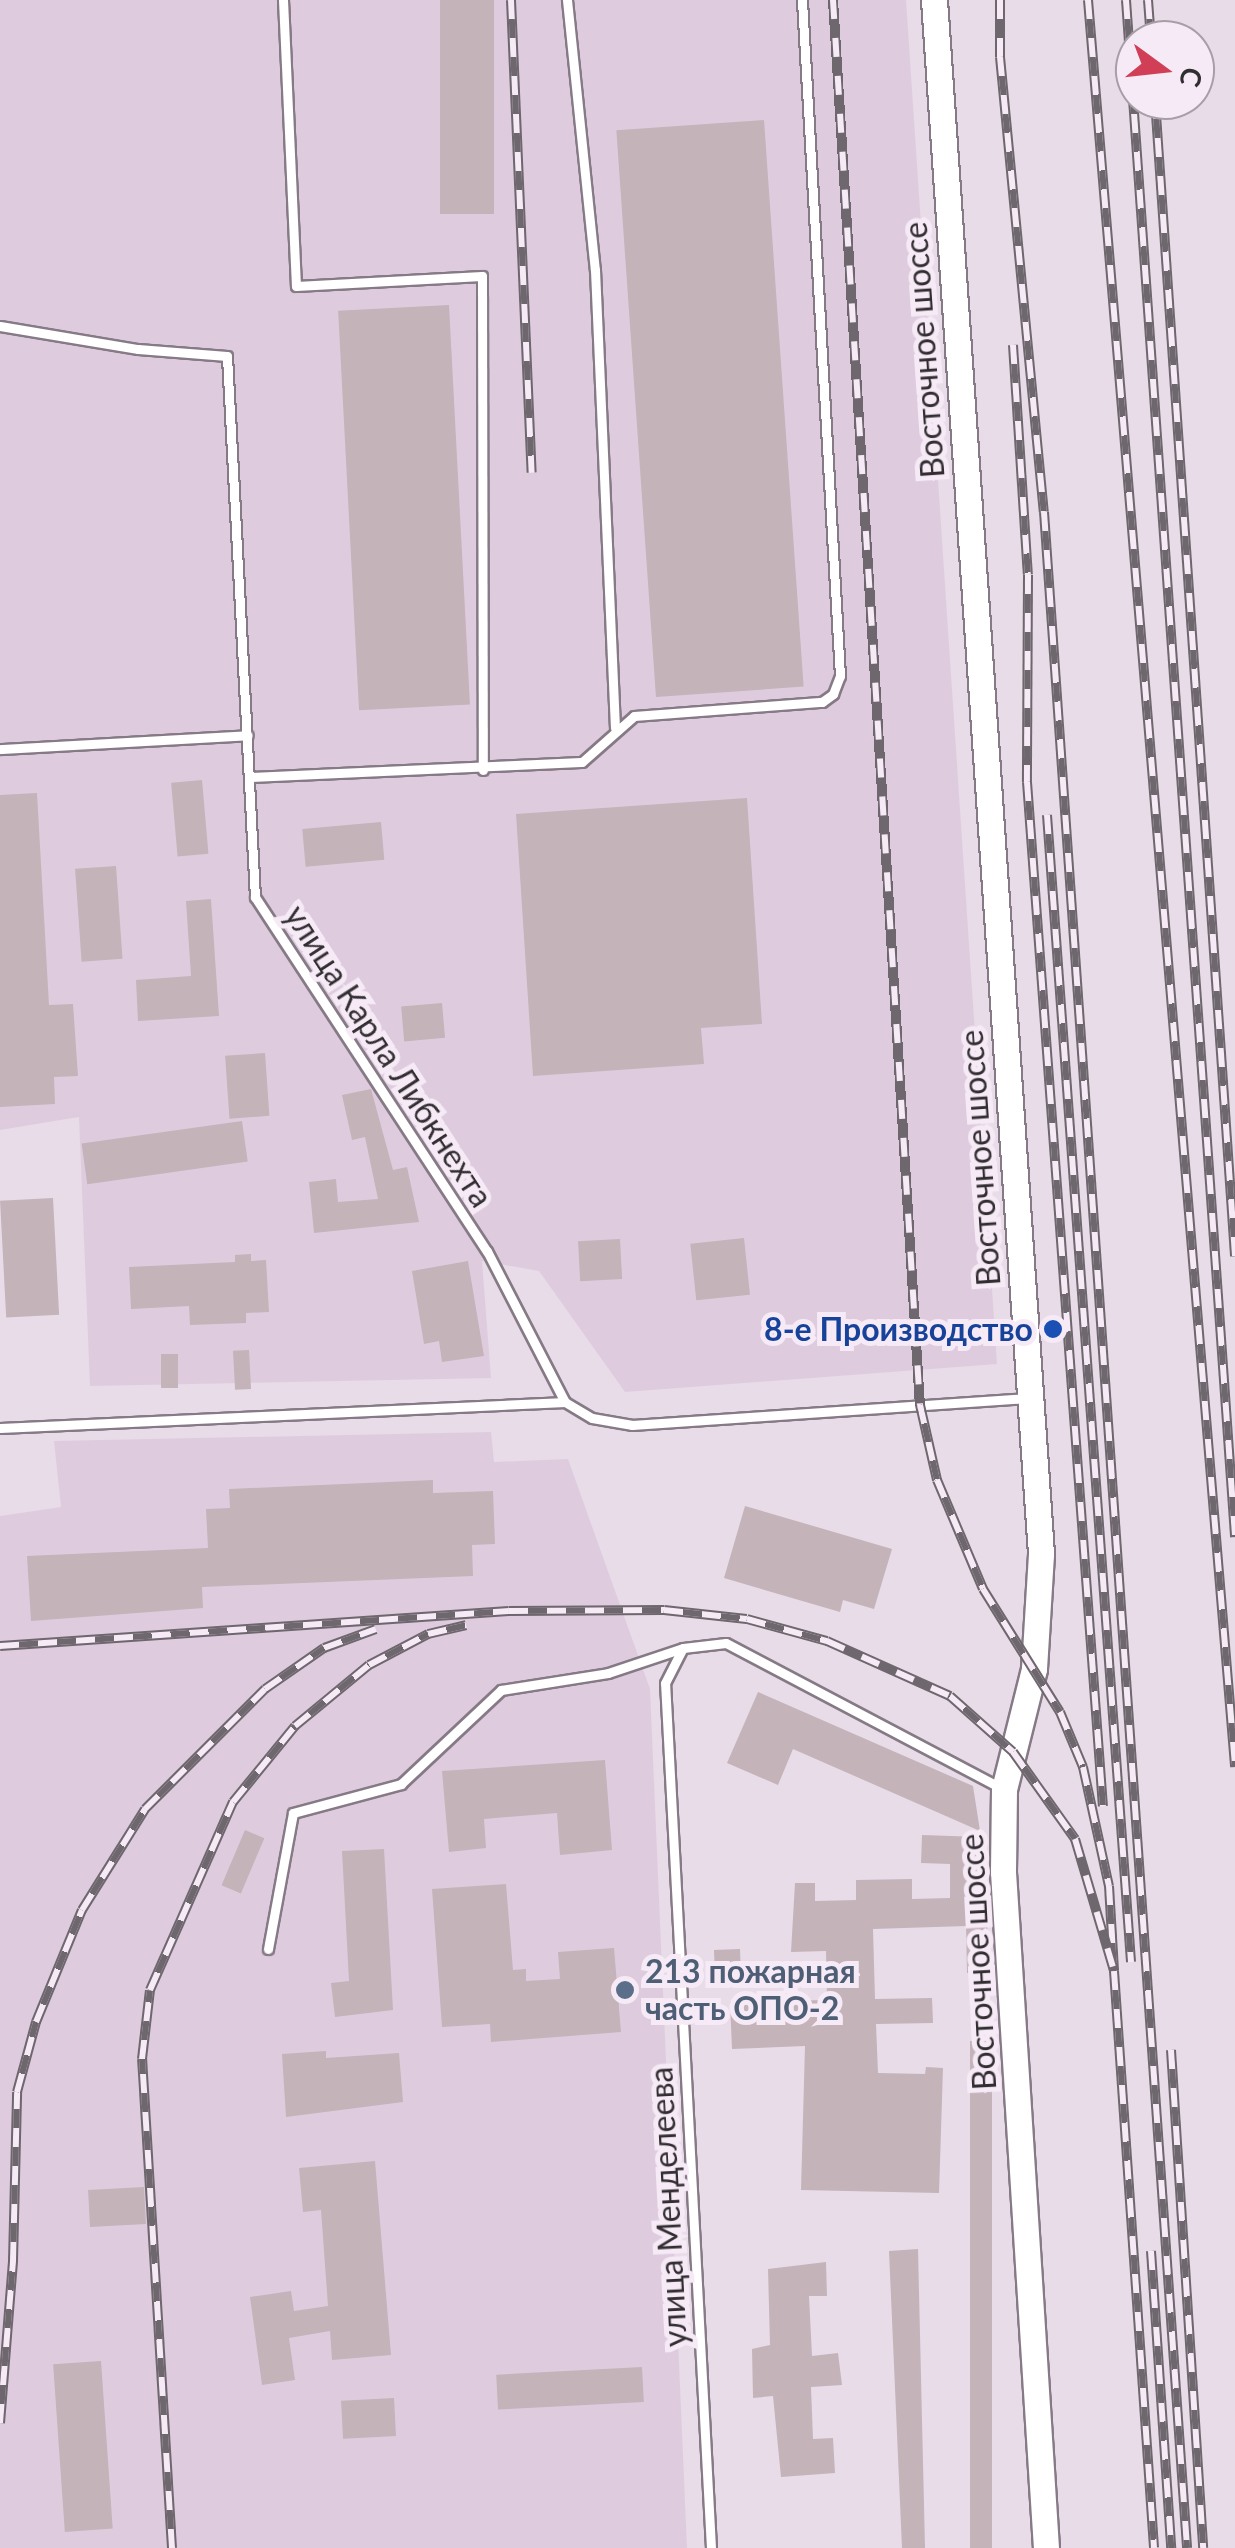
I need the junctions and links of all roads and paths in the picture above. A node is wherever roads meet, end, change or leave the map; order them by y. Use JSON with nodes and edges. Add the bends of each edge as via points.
{"nodes":[{"id":1,"x":282,"y":0,"type":"edge"},
{"id":2,"x":568,"y":0,"type":"edge"},
{"id":3,"x":802,"y":0,"type":"edge"},
{"id":4,"x":934,"y":0,"type":"edge"},
{"id":5,"x":0,"y":326,"type":"edge"},
{"id":6,"x":615,"y":728,"type":"junction"},
{"id":7,"x":248,"y":734,"type":"junction"},
{"id":8,"x":0,"y":749,"type":"edge"},
{"id":9,"x":484,"y":770,"type":"junction"},
{"id":10,"x":250,"y":778,"type":"junction"},
{"id":11,"x":1030,"y":1397,"type":"junction"},
{"id":12,"x":565,"y":1402,"type":"junction"},
{"id":13,"x":0,"y":1428,"type":"edge"},
{"id":14,"x":682,"y":1648,"type":"junction"},
{"id":15,"x":1004,"y":1789,"type":"junction"},
{"id":16,"x":268,"y":1949,"type":"dead end"},
{"id":17,"x":711,"y":2548,"type":"edge"},
{"id":18,"x":1046,"y":2548,"type":"edge"}],
"edges":[{"from":1,"to":9,"type":"lane","via":[[296,286],[482,276]]},
{"from":2,"to":6,"type":"lane","via":[[595,270]]},
{"from":3,"to":6,"type":"lane","via":[[840,676],[822,702],[634,716]]},
{"from":4,"to":11,"type":"street","name":"Восточное шоссе"},
{"from":5,"to":7,"type":"lane","name":"улица Карла Либкнехта","via":[[228,356]]},
{"from":6,"to":9,"type":"lane","via":[[582,762]]},
{"from":7,"to":8,"type":"lane"},
{"from":7,"to":10,"type":"lane","name":"улица Карла Либкнехта"},
{"from":9,"to":10,"type":"lane"},
{"from":10,"to":12,"type":"lane","name":"улица Карла Либкнехта","via":[[255,897],[487,1250]]},
{"from":11,"to":12,"type":"lane","via":[[632,1425],[592,1418]]},
{"from":11,"to":15,"type":"street","name":"Восточное шоссе","via":[[1040,1603],[1034,1668]]},
{"from":12,"to":13,"type":"lane"},
{"from":14,"to":15,"type":"lane","via":[[726,1643]]},
{"from":14,"to":16,"type":"lane","via":[[608,1673],[501,1690],[401,1784],[293,1812]]},
{"from":14,"to":17,"type":"lane","name":"улица Менделеева","via":[[665,1683]]},
{"from":15,"to":18,"type":"street","name":"Восточное шоссе","via":[[1003,1872]]}]}
